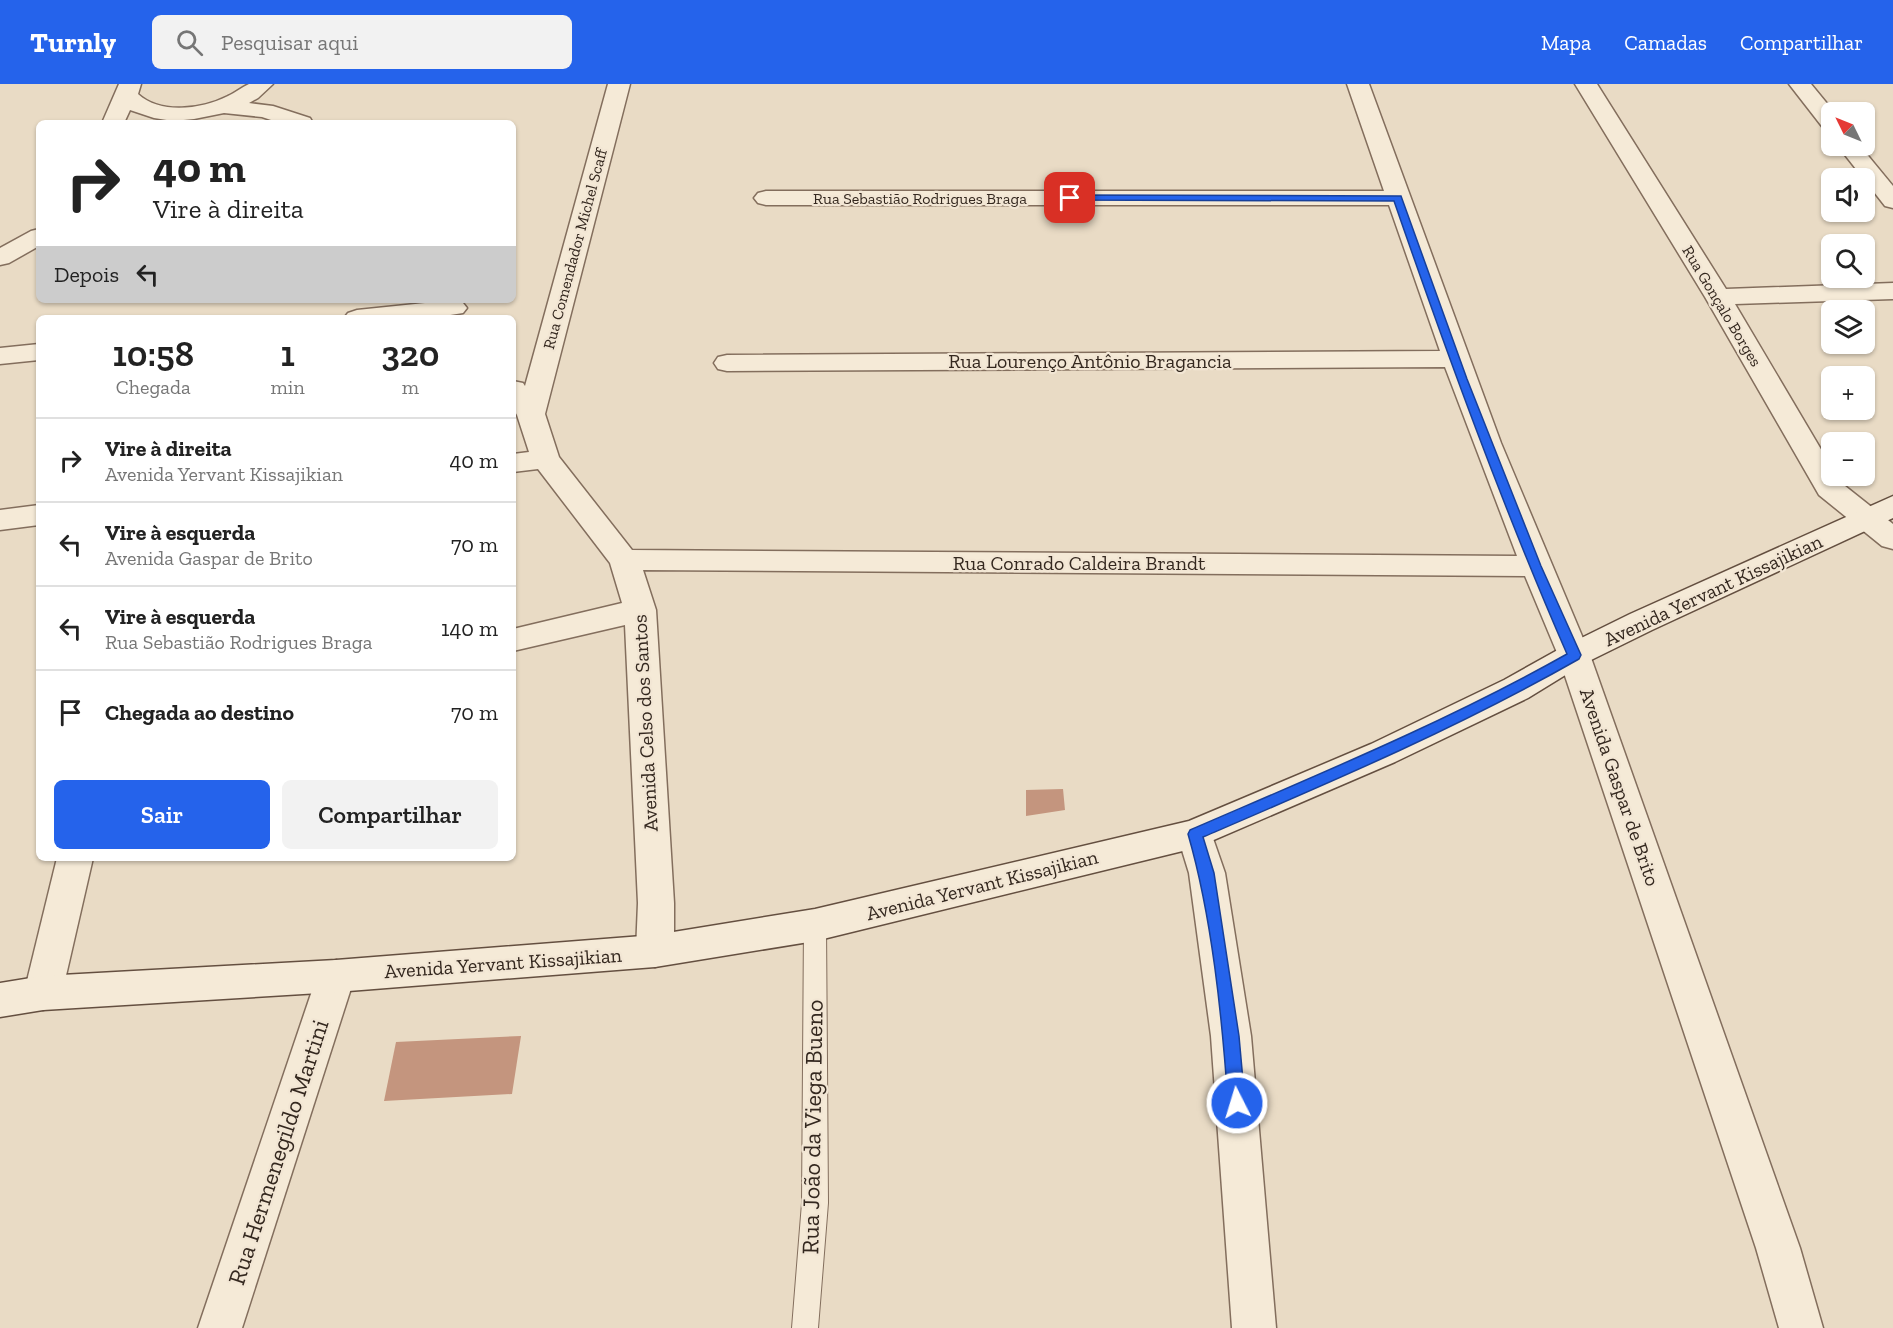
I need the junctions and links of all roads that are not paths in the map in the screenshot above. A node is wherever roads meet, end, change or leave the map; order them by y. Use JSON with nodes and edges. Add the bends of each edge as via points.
{"nodes":[{"id":1,"x":262,"y":84,"type":"edge"},
{"id":2,"x":272,"y":84,"type":"edge"},
{"id":3,"x":619,"y":84,"type":"edge"},
{"id":4,"x":1358,"y":84,"type":"edge"},
{"id":5,"x":1586,"y":84,"type":"edge"},
{"id":6,"x":1800,"y":84,"type":"edge"},
{"id":7,"x":129,"y":89,"type":"edge"},
{"id":8,"x":223,"y":106,"type":"junction"},
{"id":9,"x":1821,"y":110,"type":"edge"},
{"id":10,"x":178,"y":113,"type":"junction"},
{"id":11,"x":114,"y":120,"type":"edge"},
{"id":12,"x":161,"y":120,"type":"edge"},
{"id":13,"x":294,"y":120,"type":"edge"},
{"id":14,"x":302,"y":120,"type":"edge"},
{"id":15,"x":1857,"y":156,"type":"edge"},
{"id":16,"x":766,"y":198,"type":"dead end"},
{"id":17,"x":1398,"y":198,"type":"junction"},
{"id":18,"x":1893,"y":201,"type":"edge"},
{"id":19,"x":36,"y":238,"type":"edge"},
{"id":20,"x":0,"y":258,"type":"edge"},
{"id":21,"x":1893,"y":291,"type":"edge"},
{"id":22,"x":1718,"y":297,"type":"junction"},
{"id":23,"x":454,"y":309,"type":"edge"},
{"id":24,"x":389,"y":315,"type":"edge"},
{"id":25,"x":36,"y":352,"type":"edge"},
{"id":26,"x":0,"y":356,"type":"edge"},
{"id":27,"x":1454,"y":359,"type":"junction"},
{"id":28,"x":726,"y":363,"type":"dead end"},
{"id":29,"x":522,"y":402,"type":"edge"},
{"id":30,"x":545,"y":459,"type":"junction"},
{"id":31,"x":516,"y":463,"type":"edge"},
{"id":32,"x":1881,"y":512,"type":"edge"},
{"id":33,"x":36,"y":515,"type":"edge"},
{"id":34,"x":0,"y":520,"type":"edge"},
{"id":35,"x":1893,"y":539,"type":"edge"},
{"id":36,"x":624,"y":561,"type":"junction"},
{"id":37,"x":1534,"y":566,"type":"junction"},
{"id":38,"x":640,"y":610,"type":"junction"},
{"id":39,"x":516,"y":638,"type":"edge"},
{"id":40,"x":1574,"y":655,"type":"junction"},
{"id":41,"x":1195,"y":834,"type":"junction"},
{"id":42,"x":74,"y":861,"type":"edge"},
{"id":43,"x":814,"y":925,"type":"junction"},
{"id":44,"x":655,"y":951,"type":"junction"},
{"id":45,"x":336,"y":976,"type":"junction"},
{"id":46,"x":43,"y":993,"type":"junction"},
{"id":47,"x":0,"y":1000,"type":"edge"},
{"id":48,"x":220,"y":1328,"type":"edge"},
{"id":49,"x":805,"y":1328,"type":"edge"},
{"id":50,"x":1254,"y":1328,"type":"edge"},
{"id":51,"x":1801,"y":1328,"type":"edge"}],
"edges":[{"from":1,"to":8,"type":"street","via":[[244,98]]},
{"from":2,"to":14,"type":"street"},
{"from":3,"to":29,"type":"street","name":"Rua Comendador Michel Scaff"},
{"from":4,"to":17,"type":"street","name":"Avenida Gaspar de Brito"},
{"from":5,"to":22,"type":"street","name":"Rua Gonçalo Borges"},
{"from":6,"to":9,"type":"street"},
{"from":7,"to":10,"type":"street","via":[[132,102],[141,108]]},
{"from":7,"to":11,"type":"street"},
{"from":8,"to":10,"type":"street"},
{"from":8,"to":13,"type":"street","via":[[266,111]]},
{"from":10,"to":12,"type":"street"},
{"from":15,"to":18,"type":"street"},
{"from":16,"to":17,"type":"street","name":"Rua Sebastião Rodrigues Braga"},
{"from":17,"to":27,"type":"street","name":"Avenida Gaspar de Brito"},
{"from":19,"to":20,"type":"street"},
{"from":21,"to":22,"type":"street"},
{"from":22,"to":32,"type":"street","name":"Rua Gonçalo Borges","via":[[1829,488]]},
{"from":23,"to":24,"type":"street"},
{"from":25,"to":26,"type":"street"},
{"from":27,"to":28,"type":"street","name":"Rua Lourenço Antônio Bragancia"},
{"from":27,"to":37,"type":"street","name":"Avenida Gaspar de Brito"},
{"from":29,"to":30,"type":"street","name":"Avenida Celso dos Santos"},
{"from":30,"to":31,"type":"street"},
{"from":30,"to":36,"type":"street","name":"Avenida Celso dos Santos"},
{"from":32,"to":35,"type":"street"},
{"from":32,"to":40,"type":"street","name":"Avenida Yervant Kissajikian"},
{"from":33,"to":34,"type":"street"},
{"from":36,"to":37,"type":"street","name":"Rua Conrado Caldeira Brandt"},
{"from":36,"to":38,"type":"street","name":"Avenida Celso dos Santos"},
{"from":37,"to":40,"type":"street","name":"Avenida Gaspar de Brito"},
{"from":38,"to":39,"type":"street"},
{"from":38,"to":44,"type":"street","name":"Avenida Celso dos Santos","via":[[656,903]]},
{"from":40,"to":41,"type":"street","name":"Avenida Yervant Kissajikian","via":[[1383,753]]},
{"from":40,"to":51,"type":"street","name":"Avenida Gaspar de Brito","via":[[1778,1248]]},
{"from":41,"to":43,"type":"street","name":"Avenida Yervant Kissajikian"},
{"from":41,"to":50,"type":"street","via":[[1207,873],[1231,1036]]},
{"from":42,"to":46,"type":"street"},
{"from":43,"to":44,"type":"street","name":"Avenida Yervant Kissajikian"},
{"from":43,"to":49,"type":"lane","name":"Rua João da Viega Bueno","via":[[815,1203]]},
{"from":44,"to":45,"type":"street","name":"Avenida Yervant Kissajikian"},
{"from":45,"to":46,"type":"street","name":"Avenida Yervant Kissajikian"},
{"from":45,"to":48,"type":"street","name":"Rua Hermenegildo Martini"},
{"from":46,"to":47,"type":"street","name":"Avenida Yervant Kissajikian"}]}
